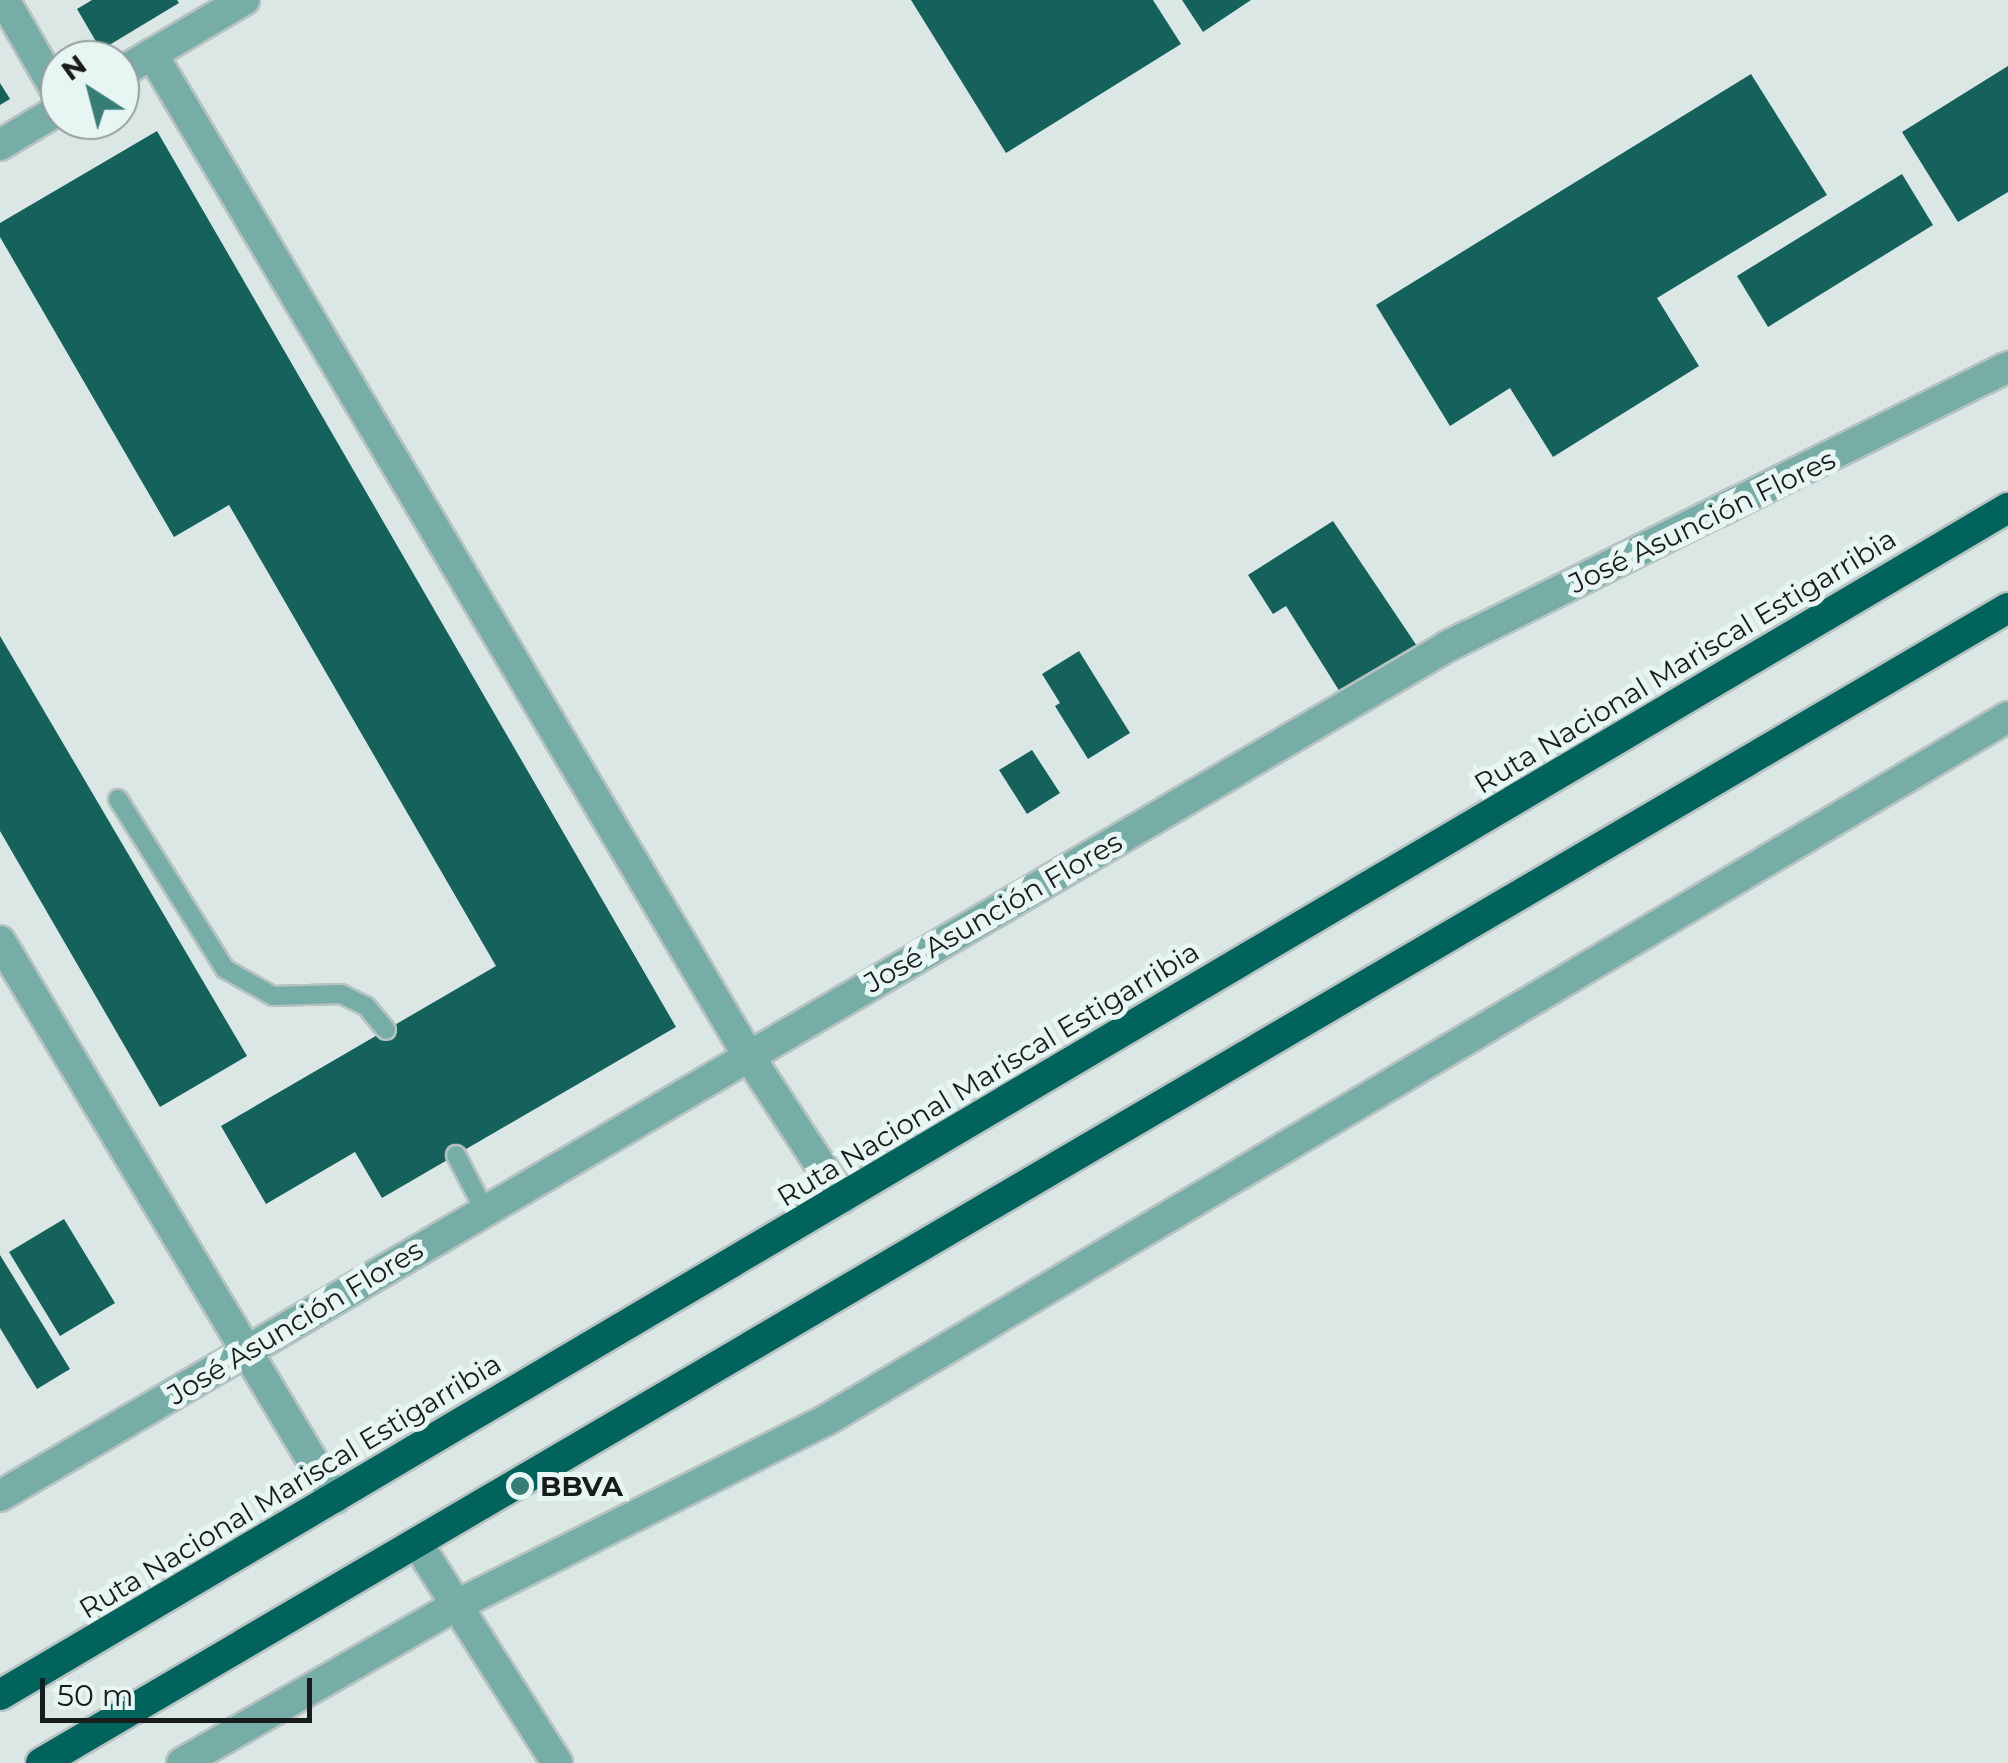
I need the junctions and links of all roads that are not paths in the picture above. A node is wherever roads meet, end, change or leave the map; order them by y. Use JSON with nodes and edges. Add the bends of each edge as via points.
{"nodes":[{"id":1,"x":4,"y":0,"type":"edge"},
{"id":2,"x":244,"y":0,"type":"edge"},
{"id":3,"x":152,"y":54,"type":"junction"},
{"id":4,"x":140,"y":61,"type":"edge"},
{"id":5,"x":40,"y":62,"type":"edge"},
{"id":6,"x":40,"y":121,"type":"edge"},
{"id":7,"x":0,"y":145,"type":"edge"},
{"id":8,"x":2008,"y":367,"type":"edge"},
{"id":9,"x":2008,"y":508,"type":"edge"},
{"id":10,"x":2008,"y":608,"type":"edge"},
{"id":11,"x":2008,"y":717,"type":"edge"},
{"id":12,"x":118,"y":799,"type":"dead end"},
{"id":13,"x":0,"y":941,"type":"edge"},
{"id":14,"x":386,"y":1030,"type":"dead end"},
{"id":15,"x":748,"y":1055,"type":"junction"},
{"id":16,"x":456,"y":1156,"type":"dead end"},
{"id":17,"x":842,"y":1198,"type":"junction"},
{"id":18,"x":484,"y":1210,"type":"junction"},
{"id":19,"x":246,"y":1353,"type":"junction"},
{"id":20,"x":3,"y":1487,"type":"edge"},
{"id":21,"x":335,"y":1498,"type":"junction"},
{"id":22,"x":418,"y":1543,"type":"junction"},
{"id":23,"x":460,"y":1604,"type":"junction"},
{"id":24,"x":0,"y":1695,"type":"edge"},
{"id":25,"x":41,"y":1763,"type":"edge"},
{"id":26,"x":182,"y":1763,"type":"edge"},
{"id":27,"x":556,"y":1763,"type":"edge"}],
"edges":[{"from":1,"to":5,"type":"street"},
{"from":2,"to":3,"type":"street"},
{"from":3,"to":4,"type":"street"},
{"from":3,"to":15,"type":"street"},
{"from":6,"to":7,"type":"street"},
{"from":8,"to":15,"type":"street","name":"José Asunción Flores","via":[[1448,646]]},
{"from":9,"to":17,"type":"highway","name":"Ruta Nacional Mariscal Estigarribia"},
{"from":10,"to":22,"type":"highway"},
{"from":11,"to":23,"type":"street","via":[[828,1418]]},
{"from":12,"to":14,"type":"lane","via":[[226,969],[273,996],[341,994],[366,1006]]},
{"from":13,"to":19,"type":"street"},
{"from":15,"to":17,"type":"street"},
{"from":15,"to":18,"type":"street","name":"José Asunción Flores"},
{"from":16,"to":18,"type":"lane"},
{"from":17,"to":21,"type":"highway","name":"Ruta Nacional Mariscal Estigarribia"},
{"from":18,"to":19,"type":"street","name":"José Asunción Flores"},
{"from":19,"to":20,"type":"street","name":"José Asunción Flores"},
{"from":19,"to":21,"type":"street"},
{"from":21,"to":24,"type":"highway","name":"Ruta Nacional Mariscal Estigarribia"},
{"from":22,"to":23,"type":"street"},
{"from":22,"to":25,"type":"highway"},
{"from":23,"to":26,"type":"street"},
{"from":23,"to":27,"type":"street"}]}
